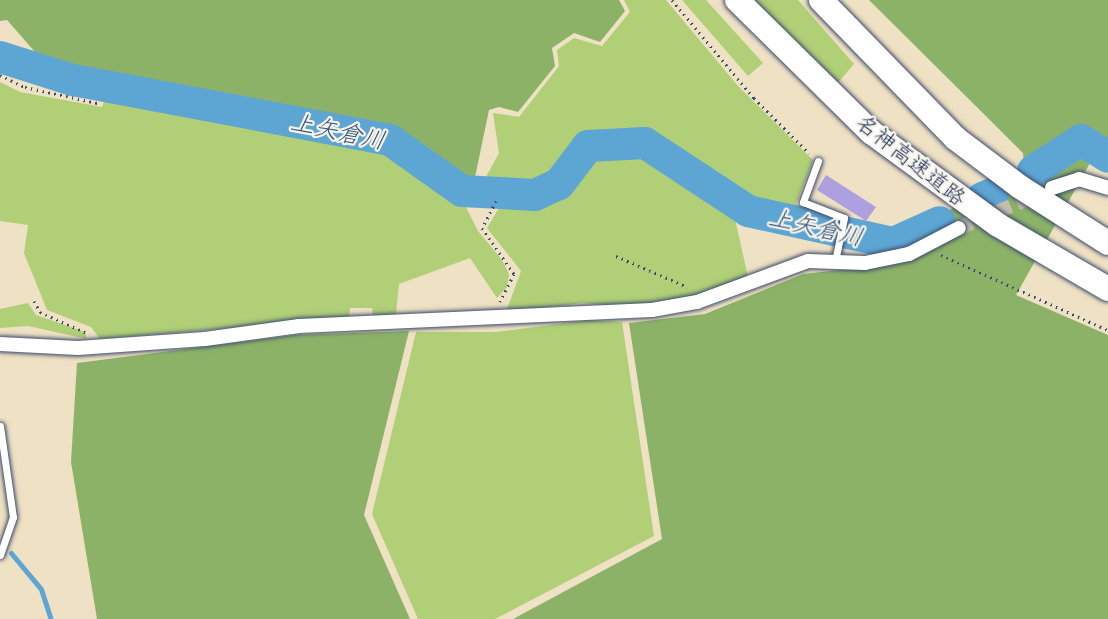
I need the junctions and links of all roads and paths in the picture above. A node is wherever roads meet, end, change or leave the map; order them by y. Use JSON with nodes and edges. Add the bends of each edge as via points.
{"nodes":[{"id":1,"x":672,"y":0,"type":"edge"},
{"id":2,"x":737,"y":0,"type":"edge"},
{"id":3,"x":821,"y":0,"type":"edge"},
{"id":4,"x":0,"y":75,"type":"edge"},
{"id":5,"x":98,"y":103,"type":"dead end"},
{"id":6,"x":818,"y":161,"type":"joint"},
{"id":7,"x":1053,"y":188,"type":"tunnel mouth"},
{"id":8,"x":1108,"y":188,"type":"edge"},
{"id":9,"x":496,"y":201,"type":"dead end"},
{"id":10,"x":959,"y":228,"type":"tunnel mouth"},
{"id":11,"x":1108,"y":243,"type":"edge"},
{"id":12,"x":923,"y":247,"type":"junction"},
{"id":13,"x":616,"y":256,"type":"dead end"},
{"id":14,"x":835,"y":257,"type":"junction"},
{"id":15,"x":1108,"y":289,"type":"edge"},
{"id":16,"x":703,"y":300,"type":"junction"},
{"id":17,"x":34,"y":301,"type":"dead end"},
{"id":18,"x":497,"y":318,"type":"junction"},
{"id":19,"x":1108,"y":330,"type":"edge"},
{"id":20,"x":0,"y":344,"type":"edge"},
{"id":21,"x":93,"y":347,"type":"junction"},
{"id":22,"x":0,"y":426,"type":"edge"},
{"id":23,"x":0,"y":555,"type":"edge"}],
"edges":[{"from":1,"to":6,"type":"path","via":[[754,98]]},
{"from":2,"to":15,"type":"highway","name":"名神高速道路","via":[[871,132],[998,225]]},
{"from":3,"to":11,"type":"highway","name":"名神高速道路","via":[[955,138],[1020,188]]},
{"from":4,"to":5,"type":"path","via":[[25,87]]},
{"from":6,"to":14,"type":"lane","via":[[803,202],[844,218]]},
{"from":7,"to":8,"type":"street","via":[[1079,179]]},
{"from":9,"to":18,"type":"path","via":[[482,228],[514,274]]},
{"from":10,"to":12,"type":"street"},
{"from":12,"to":14,"type":"street","via":[[887,260]]},
{"from":12,"to":19,"type":"path"},
{"from":13,"to":16,"type":"path","via":[[700,293]]},
{"from":14,"to":16,"type":"street","via":[[808,261]]},
{"from":16,"to":18,"type":"street","via":[[652,310]]},
{"from":17,"to":21,"type":"path","via":[[40,312],[87,330]]},
{"from":18,"to":21,"type":"street","via":[[299,326]]},
{"from":20,"to":21,"type":"street"},
{"from":22,"to":23,"type":"lane","via":[[13,517]]}]}
